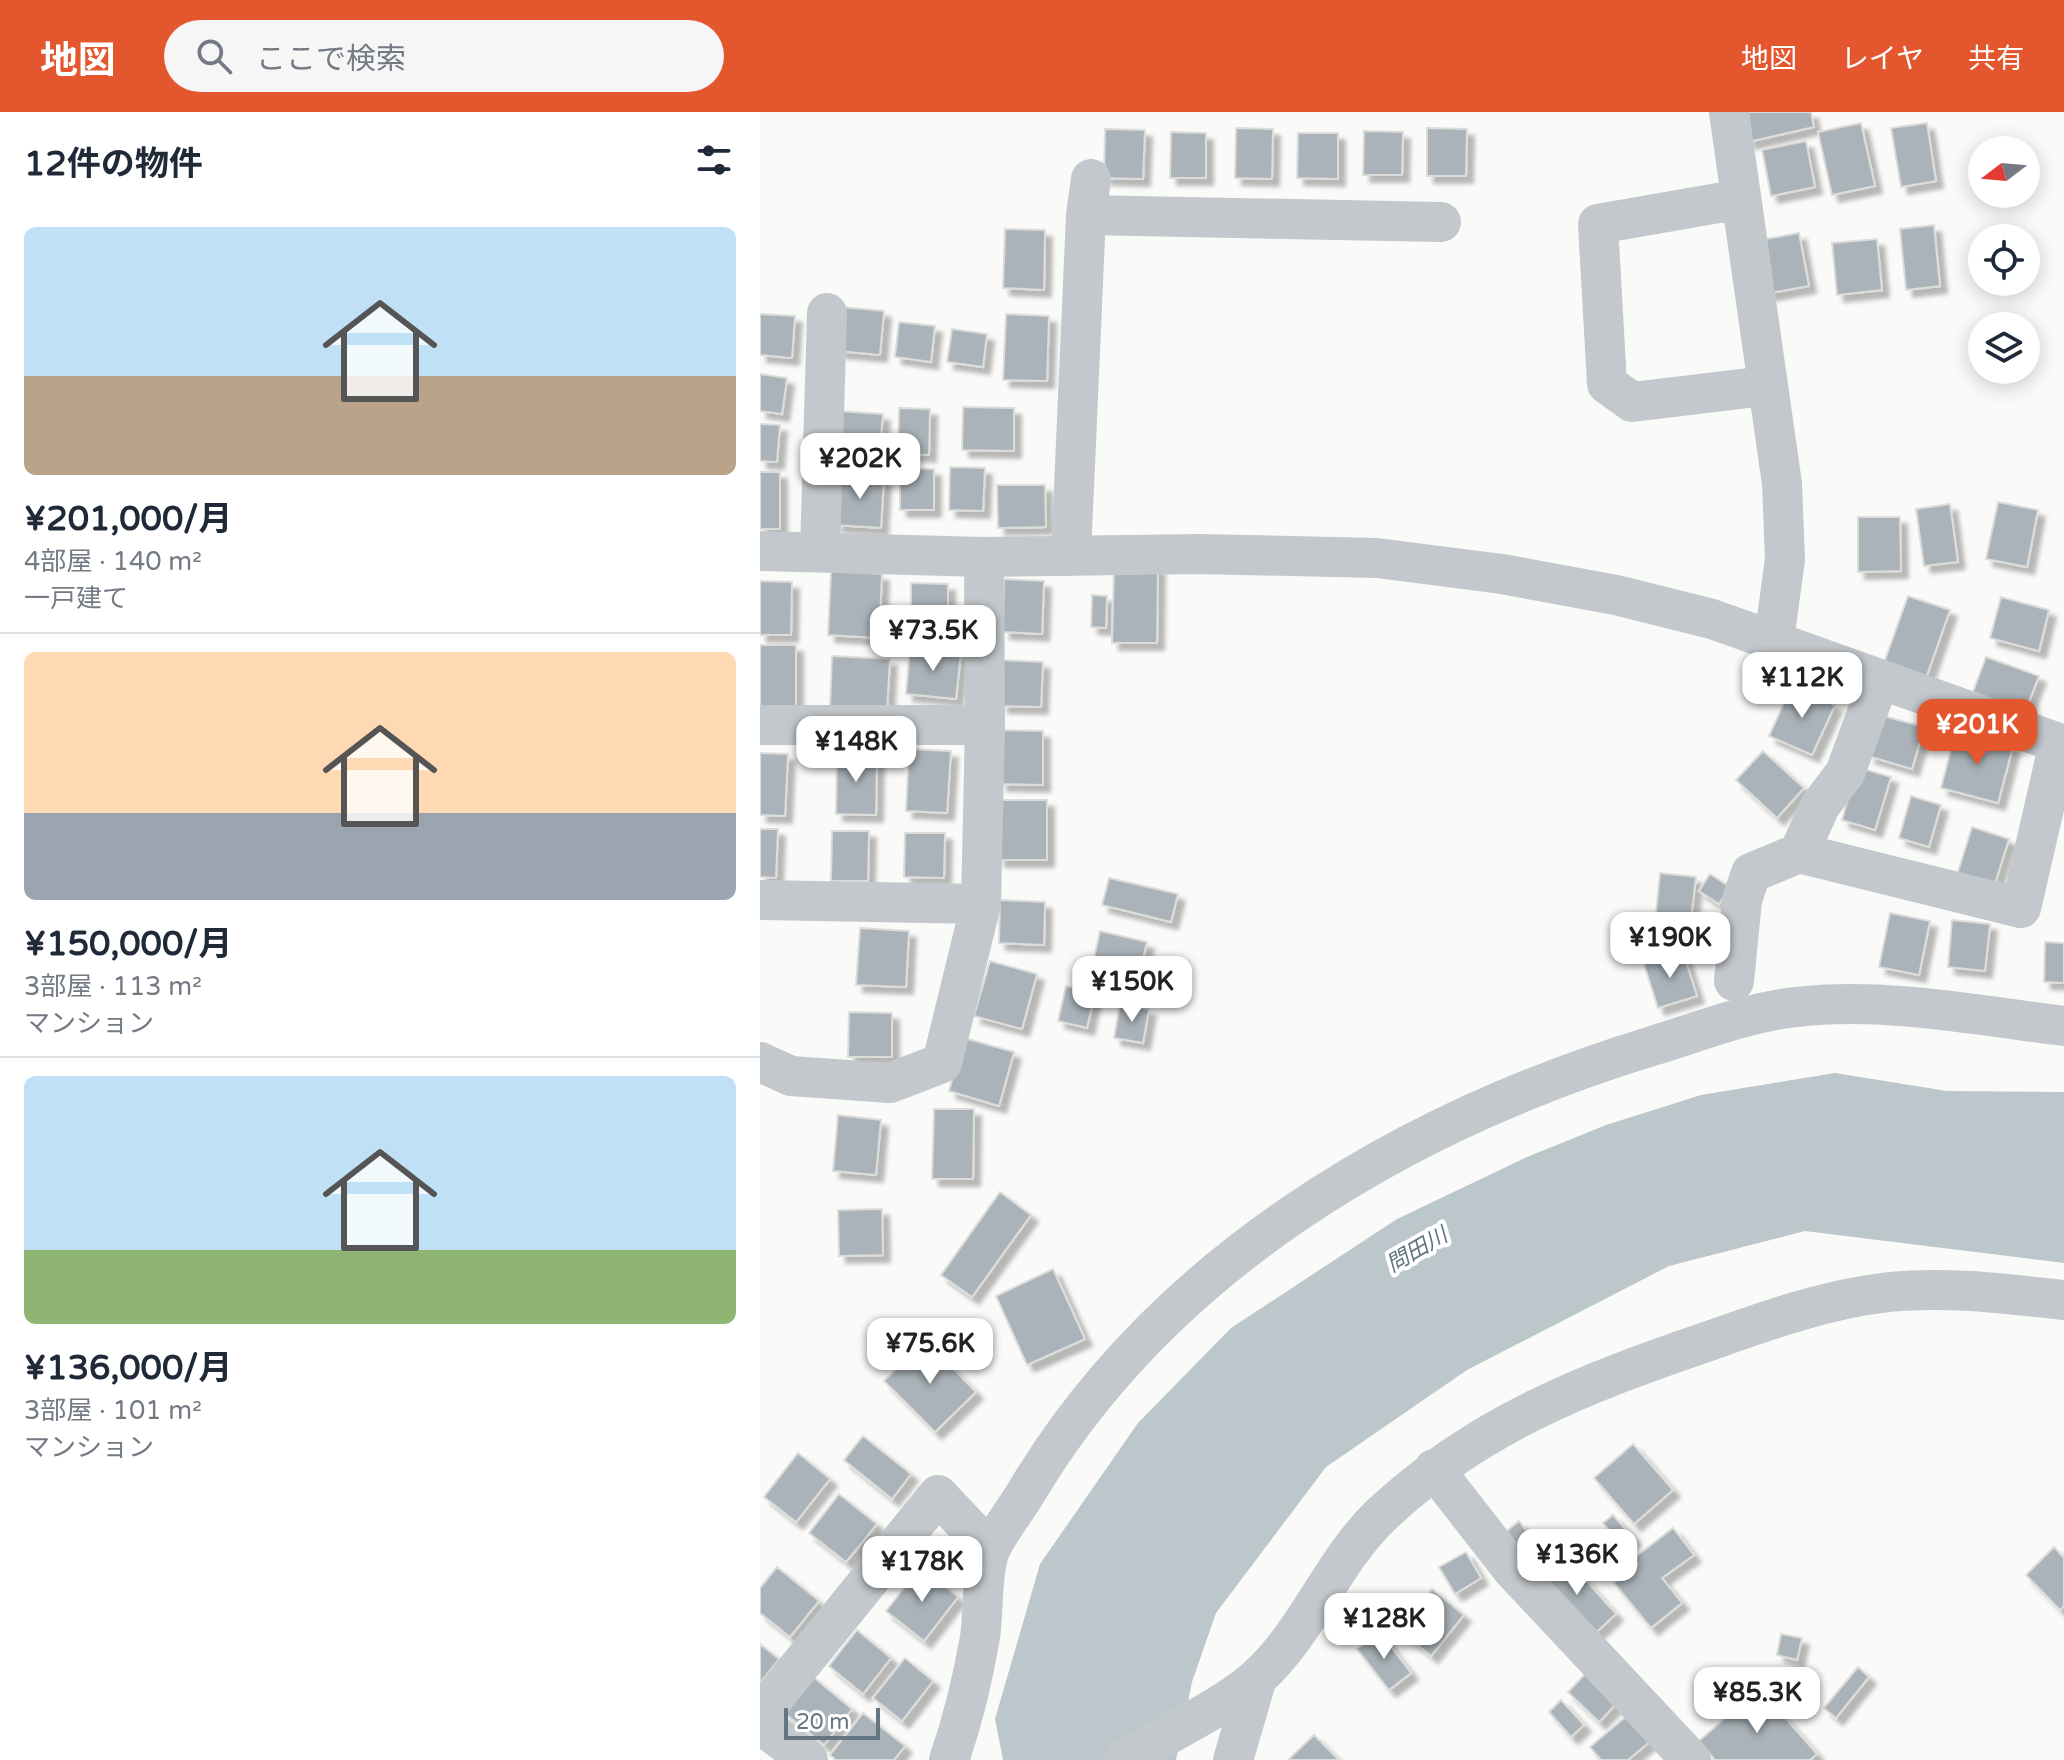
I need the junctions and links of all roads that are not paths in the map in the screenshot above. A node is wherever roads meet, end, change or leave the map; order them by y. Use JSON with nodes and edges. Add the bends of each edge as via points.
{"nodes":[{"id":1,"x":1729,"y":112,"type":"edge"},
{"id":2,"x":1741,"y":199,"type":"junction"},
{"id":3,"x":1441,"y":222,"type":"dead end"},
{"id":4,"x":827,"y":313,"type":"dead end"},
{"id":5,"x":1765,"y":386,"type":"junction"},
{"id":6,"x":760,"y":551,"type":"edge"},
{"id":7,"x":820,"y":551,"type":"junction"},
{"id":8,"x":1071,"y":556,"type":"junction"},
{"id":9,"x":984,"y":557,"type":"junction"},
{"id":10,"x":1774,"y":640,"type":"junction"},
{"id":11,"x":1879,"y":681,"type":"junction"},
{"id":12,"x":760,"y":725,"type":"edge"},
{"id":13,"x":985,"y":725,"type":"junction"},
{"id":14,"x":2061,"y":744,"type":"edge"},
{"id":15,"x":1799,"y":853,"type":"junction"},
{"id":16,"x":760,"y":900,"type":"edge"},
{"id":17,"x":981,"y":904,"type":"junction"},
{"id":18,"x":1734,"y":981,"type":"dead end"},
{"id":19,"x":2064,"y":1026,"type":"edge"},
{"id":20,"x":760,"y":1062,"type":"edge"},
{"id":21,"x":2064,"y":1300,"type":"edge"},
{"id":22,"x":1434,"y":1469,"type":"junction"},
{"id":23,"x":990,"y":1550,"type":"junction"},
{"id":24,"x":1247,"y":1685,"type":"junction"},
{"id":25,"x":760,"y":1715,"type":"edge"},
{"id":26,"x":760,"y":1724,"type":"edge"},
{"id":27,"x":808,"y":1760,"type":"edge"},
{"id":28,"x":949,"y":1760,"type":"edge"},
{"id":29,"x":1123,"y":1760,"type":"edge"},
{"id":30,"x":1233,"y":1760,"type":"edge"},
{"id":31,"x":1691,"y":1760,"type":"edge"}],
"edges":[{"from":1,"to":2,"type":"street"},
{"from":2,"to":5,"type":"street"},
{"from":2,"to":5,"type":"street","via":[[1598,224],[1607,384],[1632,402]]},
{"from":3,"to":8,"type":"street","via":[[1088,197]]},
{"from":4,"to":7,"type":"street"},
{"from":5,"to":10,"type":"street","via":[[1782,484],[1785,559]]},
{"from":6,"to":7,"type":"street"},
{"from":7,"to":9,"type":"street"},
{"from":8,"to":9,"type":"street"},
{"from":8,"to":10,"type":"street","via":[[1377,558],[1616,595]]},
{"from":9,"to":13,"type":"street"},
{"from":10,"to":11,"type":"street"},
{"from":11,"to":14,"type":"street"},
{"from":11,"to":15,"type":"street","via":[[1845,773],[1820,806]]},
{"from":12,"to":13,"type":"street"},
{"from":13,"to":17,"type":"street"},
{"from":14,"to":15,"type":"street","via":[[2021,908]]},
{"from":15,"to":18,"type":"street","via":[[1751,873],[1742,900]]},
{"from":16,"to":17,"type":"street"},
{"from":17,"to":20,"type":"street","via":[[942,1063],[890,1083],[791,1076]]},
{"from":19,"to":23,"type":"street","via":[[1872,1002],[1792,1007],[1594,1064],[1461,1117],[1253,1240],[1157,1325],[1061,1435]]},
{"from":21,"to":22,"type":"street","via":[[1955,1289],[1846,1297],[1587,1383],[1521,1415]]},
{"from":22,"to":24,"type":"street","via":[[1379,1517],[1287,1644]]},
{"from":22,"to":31,"type":"street","via":[[1512,1569]]},
{"from":23,"to":25,"type":"street","via":[[938,1495]]},
{"from":23,"to":28,"type":"street","via":[[980,1637]]},
{"from":24,"to":29,"type":"street"},
{"from":24,"to":30,"type":"street"},
{"from":26,"to":27,"type":"street"}]}
